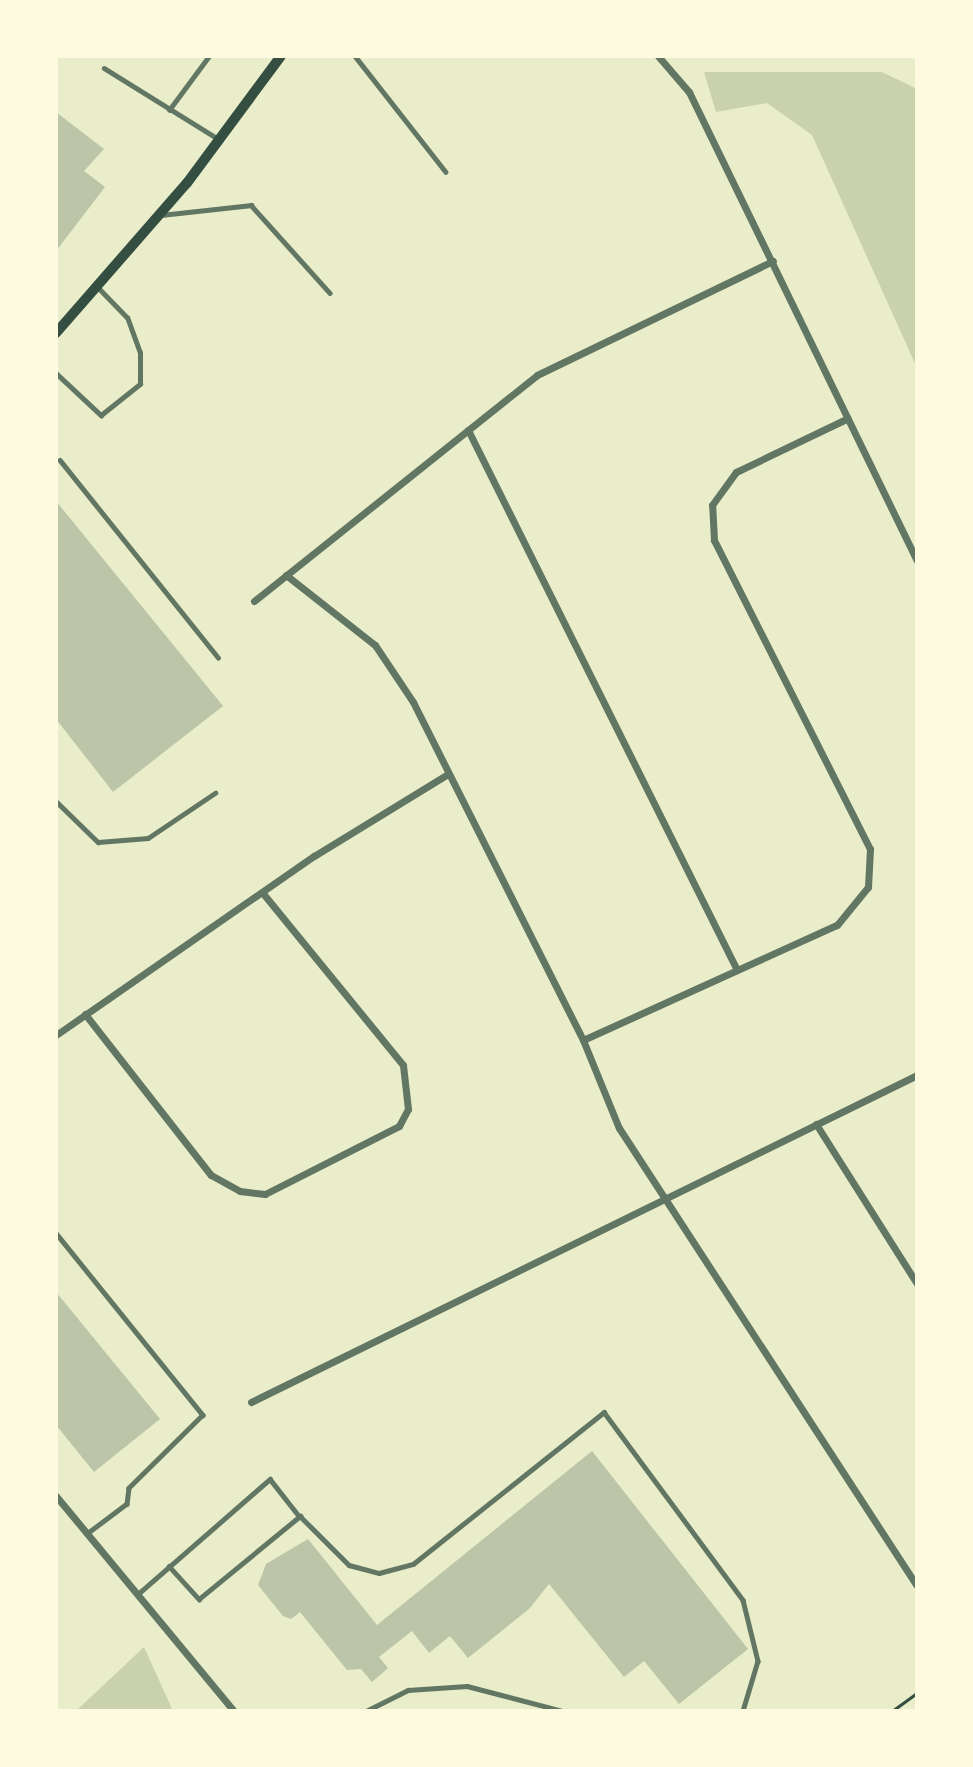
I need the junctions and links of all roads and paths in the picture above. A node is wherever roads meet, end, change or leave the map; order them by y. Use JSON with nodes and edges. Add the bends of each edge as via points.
{"nodes":[{"id":1,"x":209,"y":56,"type":"edge"},
{"id":2,"x":281,"y":56,"type":"edge"},
{"id":3,"x":355,"y":56,"type":"edge"},
{"id":4,"x":658,"y":56,"type":"edge"},
{"id":5,"x":104,"y":68,"type":"dead end"},
{"id":6,"x":169,"y":110,"type":"junction"},
{"id":7,"x":221,"y":140,"type":"junction"},
{"id":8,"x":446,"y":172,"type":"dead end"},
{"id":9,"x":160,"y":215,"type":"junction"},
{"id":10,"x":773,"y":261,"type":"junction"},
{"id":11,"x":96,"y":286,"type":"junction"},
{"id":12,"x":330,"y":293,"type":"dead end"},
{"id":13,"x":56,"y":332,"type":"edge"},
{"id":14,"x":56,"y":373,"type":"edge"},
{"id":15,"x":848,"y":418,"type":"junction"},
{"id":16,"x":468,"y":430,"type":"junction"},
{"id":17,"x":57,"y":460,"type":"edge"},
{"id":18,"x":917,"y":561,"type":"edge"},
{"id":19,"x":286,"y":575,"type":"junction"},
{"id":20,"x":254,"y":601,"type":"dead end"},
{"id":21,"x":218,"y":657,"type":"dead end"},
{"id":22,"x":448,"y":774,"type":"junction"},
{"id":23,"x":215,"y":793,"type":"dead end"},
{"id":24,"x":56,"y":802,"type":"edge"},
{"id":25,"x":262,"y":891,"type":"junction"},
{"id":26,"x":737,"y":970,"type":"junction"},
{"id":27,"x":85,"y":1014,"type":"junction"},
{"id":28,"x":56,"y":1035,"type":"edge"},
{"id":29,"x":583,"y":1040,"type":"junction"},
{"id":30,"x":917,"y":1074,"type":"edge"},
{"id":31,"x":816,"y":1124,"type":"junction"},
{"id":32,"x":662,"y":1200,"type":"junction"},
{"id":33,"x":56,"y":1233,"type":"edge"},
{"id":34,"x":917,"y":1284,"type":"edge"},
{"id":35,"x":251,"y":1402,"type":"dead end"},
{"id":36,"x":56,"y":1496,"type":"edge"},
{"id":37,"x":300,"y":1516,"type":"junction"},
{"id":38,"x":87,"y":1534,"type":"junction"},
{"id":39,"x":169,"y":1566,"type":"junction"},
{"id":40,"x":917,"y":1586,"type":"edge"},
{"id":41,"x":137,"y":1595,"type":"junction"},
{"id":42,"x":917,"y":1693,"type":"edge"},
{"id":43,"x":233,"y":1711,"type":"edge"},
{"id":44,"x":366,"y":1711,"type":"edge"},
{"id":45,"x":563,"y":1711,"type":"edge"},
{"id":46,"x":743,"y":1711,"type":"edge"},
{"id":47,"x":892,"y":1711,"type":"edge"}],
"edges":[{"from":1,"to":6,"type":"lane"},
{"from":2,"to":7,"type":"main road"},
{"from":3,"to":8,"type":"lane"},
{"from":4,"to":10,"type":"street","via":[[689,92]]},
{"from":5,"to":6,"type":"lane"},
{"from":6,"to":7,"type":"lane"},
{"from":7,"to":9,"type":"main road"},
{"from":9,"to":11,"type":"main road"},
{"from":9,"to":12,"type":"lane","via":[[251,205]]},
{"from":10,"to":15,"type":"street"},
{"from":10,"to":16,"type":"street","via":[[537,374]]},
{"from":11,"to":13,"type":"main road"},
{"from":11,"to":14,"type":"lane","via":[[127,318],[140,353],[140,384],[101,415]]},
{"from":15,"to":18,"type":"street"},
{"from":15,"to":26,"type":"street","via":[[736,472],[712,505],[714,540],[870,849],[868,887],[837,925]]},
{"from":16,"to":19,"type":"street"},
{"from":16,"to":26,"type":"street"},
{"from":17,"to":21,"type":"lane"},
{"from":19,"to":20,"type":"street"},
{"from":19,"to":22,"type":"street","via":[[375,645],[414,702]]},
{"from":22,"to":25,"type":"street"},
{"from":22,"to":29,"type":"street"},
{"from":23,"to":24,"type":"lane","via":[[148,838],[98,842]]},
{"from":25,"to":27,"type":"street"},
{"from":25,"to":27,"type":"street","via":[[403,1065],[408,1109],[399,1126],[254,1195],[211,1175]]},
{"from":26,"to":29,"type":"street"},
{"from":27,"to":28,"type":"street"},
{"from":29,"to":32,"type":"street","via":[[620,1128]]},
{"from":30,"to":31,"type":"street"},
{"from":31,"to":32,"type":"street"},
{"from":31,"to":34,"type":"street"},
{"from":32,"to":35,"type":"street"},
{"from":32,"to":40,"type":"street"},
{"from":33,"to":38,"type":"lane","via":[[203,1415],[129,1488],[127,1504]]},
{"from":36,"to":38,"type":"street"},
{"from":37,"to":39,"type":"lane","via":[[199,1599]]},
{"from":37,"to":39,"type":"lane","via":[[270,1479]]},
{"from":37,"to":46,"type":"lane","via":[[349,1565],[379,1573],[413,1564],[604,1412],[743,1600],[758,1661]]},
{"from":38,"to":41,"type":"street"},
{"from":39,"to":41,"type":"lane"},
{"from":41,"to":43,"type":"street"},
{"from":42,"to":47,"type":"path"},
{"from":44,"to":45,"type":"lane","via":[[408,1690],[467,1686]]}]}
